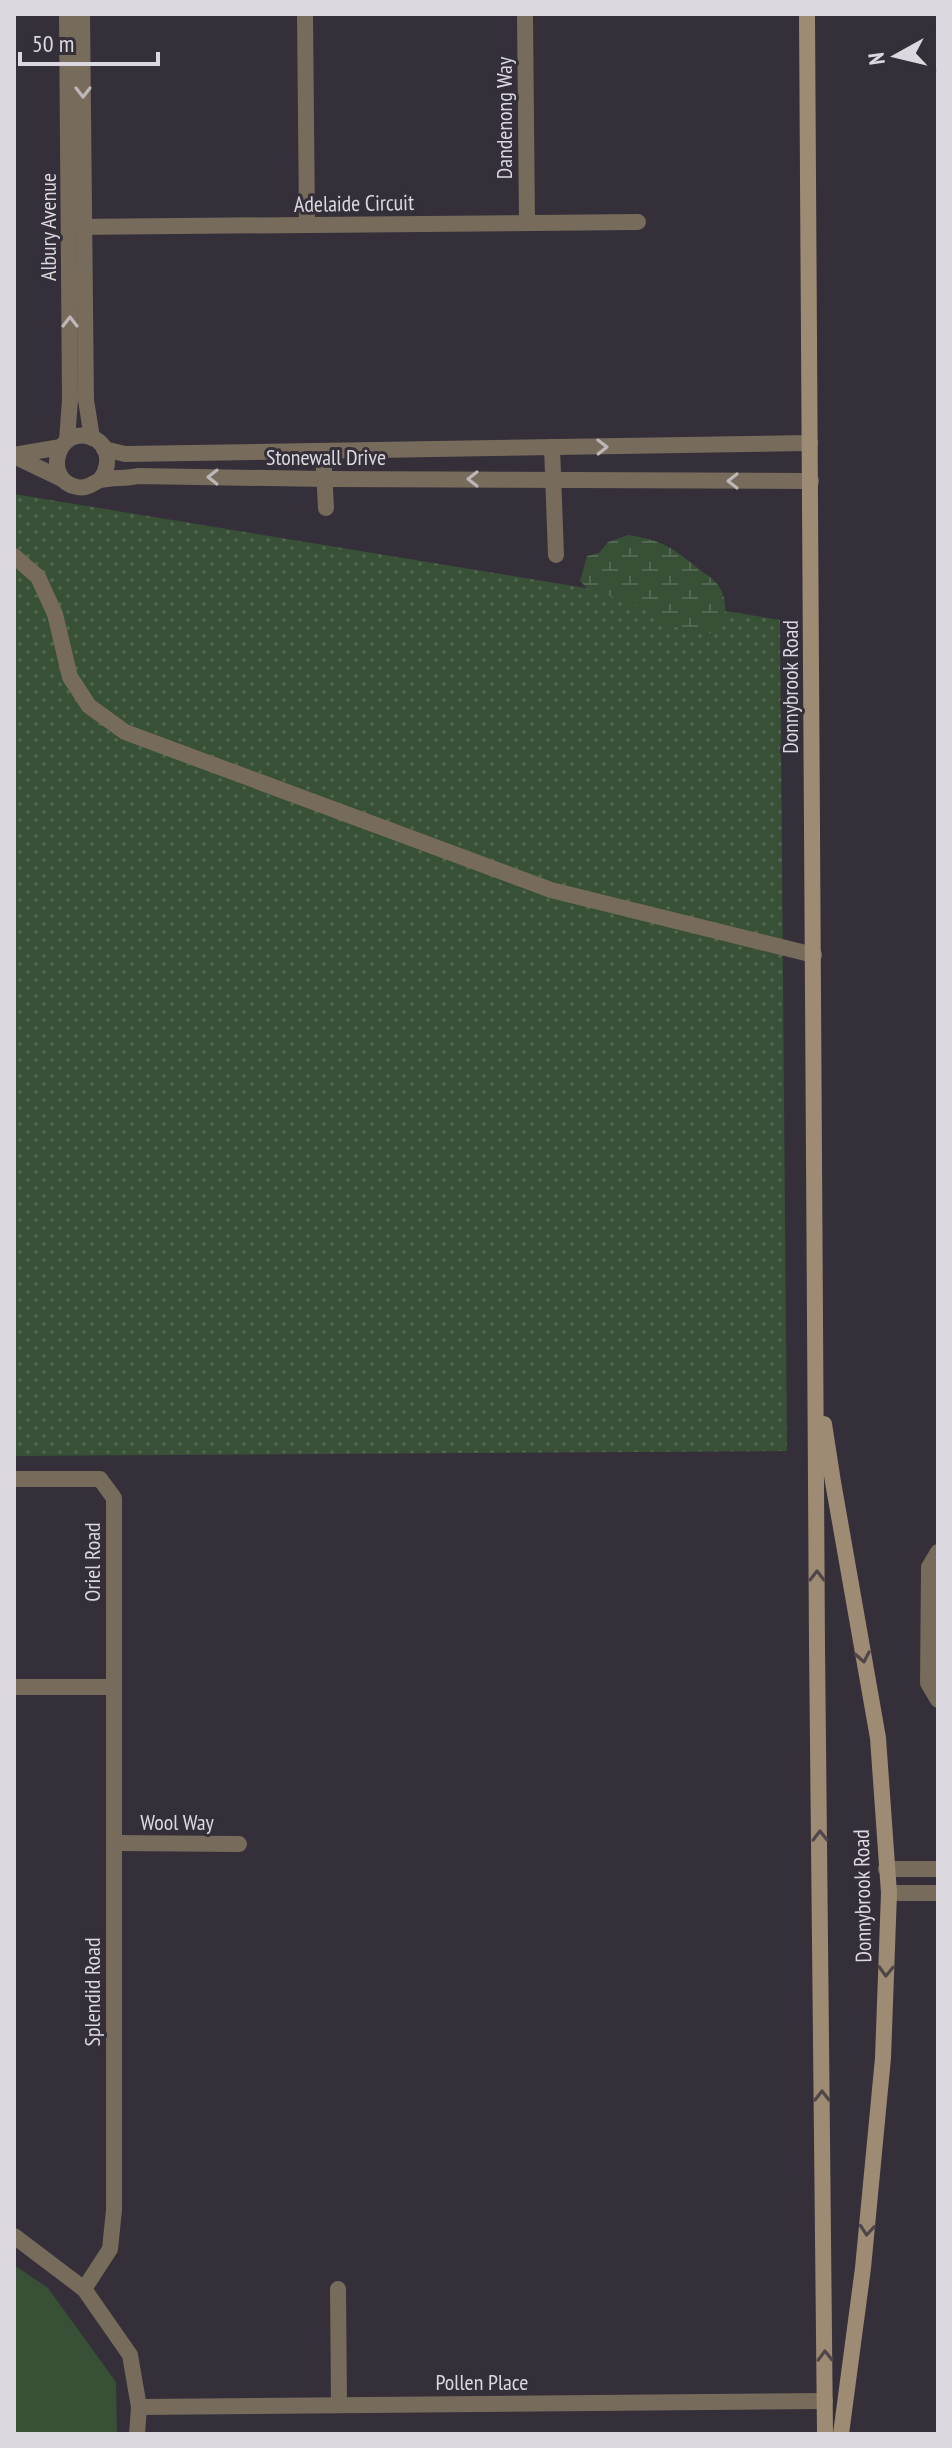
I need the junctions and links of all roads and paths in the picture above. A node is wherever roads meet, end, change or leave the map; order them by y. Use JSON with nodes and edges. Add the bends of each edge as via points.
{"nodes":[{"id":1,"x":67,"y":14,"type":"edge"},
{"id":2,"x":82,"y":14,"type":"edge"},
{"id":3,"x":305,"y":14,"type":"edge"},
{"id":4,"x":525,"y":14,"type":"edge"},
{"id":5,"x":807,"y":14,"type":"edge"},
{"id":6,"x":638,"y":222,"type":"dead end"},
{"id":7,"x":527,"y":223,"type":"junction"},
{"id":8,"x":307,"y":225,"type":"junction"},
{"id":9,"x":77,"y":227,"type":"junction"},
{"id":10,"x":98,"y":443,"type":"junction"},
{"id":11,"x":810,"y":443,"type":"junction"},
{"id":12,"x":64,"y":444,"type":"junction"},
{"id":13,"x":552,"y":447,"type":"junction"},
{"id":14,"x":323,"y":451,"type":"junction"},
{"id":15,"x":14,"y":455,"type":"edge"},
{"id":16,"x":62,"y":479,"type":"junction"},
{"id":17,"x":324,"y":479,"type":"junction"},
{"id":18,"x":553,"y":479,"type":"junction"},
{"id":19,"x":100,"y":480,"type":"junction"},
{"id":20,"x":811,"y":481,"type":"junction"},
{"id":21,"x":326,"y":508,"type":"dead end"},
{"id":22,"x":556,"y":555,"type":"dead end"},
{"id":23,"x":14,"y":556,"type":"edge"},
{"id":24,"x":814,"y":955,"type":"junction"},
{"id":25,"x":816,"y":1359,"type":"junction"},
{"id":26,"x":14,"y":1479,"type":"edge"},
{"id":27,"x":938,"y":1552,"type":"edge"},
{"id":28,"x":14,"y":1687,"type":"edge"},
{"id":29,"x":114,"y":1687,"type":"junction"},
{"id":30,"x":938,"y":1700,"type":"edge"},
{"id":31,"x":115,"y":1843,"type":"junction"},
{"id":32,"x":239,"y":1844,"type":"dead end"},
{"id":33,"x":886,"y":1869,"type":"junction"},
{"id":34,"x":938,"y":1869,"type":"edge"},
{"id":35,"x":889,"y":1893,"type":"junction"},
{"id":36,"x":938,"y":1893,"type":"edge"},
{"id":37,"x":14,"y":2236,"type":"edge"},
{"id":38,"x":84,"y":2289,"type":"junction"},
{"id":39,"x":338,"y":2289,"type":"dead end"},
{"id":40,"x":825,"y":2401,"type":"junction"},
{"id":41,"x":339,"y":2405,"type":"junction"},
{"id":42,"x":139,"y":2407,"type":"junction"},
{"id":43,"x":137,"y":2434,"type":"edge"},
{"id":44,"x":825,"y":2434,"type":"edge"},
{"id":45,"x":841,"y":2434,"type":"edge"}],
"edges":[{"from":1,"to":9,"type":"street","name":"Albury Avenue"},
{"from":2,"to":9,"type":"street","name":"Albury Avenue","one_way":true},
{"from":3,"to":8,"type":"street"},
{"from":4,"to":7,"type":"street","name":"Dandenong Way"},
{"from":5,"to":11,"type":"main road","name":"Donnybrook Road"},
{"from":6,"to":7,"type":"street","name":"Adelaide Circuit"},
{"from":7,"to":8,"type":"street","name":"Adelaide Circuit"},
{"from":8,"to":9,"type":"street","name":"Adelaide Circuit"},
{"from":9,"to":10,"type":"street","name":"Albury Avenue","via":[[86,400]]},
{"from":12,"to":9,"type":"street","name":"Albury Avenue","one_way":true},
{"from":10,"to":12,"type":"street","via":[[83,436]]},
{"from":10,"to":14,"type":"street","name":"Stonewall Drive","via":[[125,454]]},
{"from":10,"to":19,"type":"street","via":[[108,465]]},
{"from":13,"to":11,"type":"street","name":"Stonewall Drive","one_way":true},
{"from":11,"to":20,"type":"main road","name":"Donnybrook Road"},
{"from":12,"to":15,"type":"street"},
{"from":12,"to":16,"type":"street","via":[[56,463]]},
{"from":13,"to":14,"type":"street","name":"Stonewall Drive"},
{"from":13,"to":18,"type":"street"},
{"from":14,"to":17,"type":"street"},
{"from":15,"to":16,"type":"street"},
{"from":16,"to":19,"type":"street","via":[[76,487]]},
{"from":18,"to":17,"type":"street","name":"Stonewall Drive","one_way":true},
{"from":17,"to":19,"type":"street","name":"Stonewall Drive","one_way":true},
{"from":17,"to":21,"type":"street"},
{"from":20,"to":18,"type":"street","name":"Stonewall Drive","one_way":true},
{"from":18,"to":22,"type":"street"},
{"from":20,"to":24,"type":"main road","name":"Donnybrook Road"},
{"from":23,"to":24,"type":"street","via":[[38,577],[55,614],[70,677],[89,706],[125,732],[551,890]]},
{"from":24,"to":25,"type":"main road","name":"Donnybrook Road"},
{"from":25,"to":33,"type":"main road","name":"Donnybrook Road","one_way":true,"via":[[878,1738]]},
{"from":40,"to":25,"type":"main road","name":"Donnybrook Road","one_way":true},
{"from":26,"to":29,"type":"street","name":"Oriel Road","via":[[100,1479],[114,1498]]},
{"from":27,"to":30,"type":"street","via":[[929,1567],[928,1683]]},
{"from":28,"to":29,"type":"street"},
{"from":29,"to":31,"type":"street","name":"Splendid Road"},
{"from":31,"to":32,"type":"street","name":"Wool Way"},
{"from":31,"to":38,"type":"street","name":"Splendid Road","via":[[114,2210],[110,2249]]},
{"from":33,"to":34,"type":"street"},
{"from":33,"to":35,"type":"main road","name":"Donnybrook Road"},
{"from":35,"to":36,"type":"street"},
{"from":35,"to":45,"type":"main road","name":"Donnybrook Road","one_way":true,"via":[[883,2058]]},
{"from":37,"to":38,"type":"street"},
{"from":38,"to":42,"type":"street","via":[[130,2355]]},
{"from":39,"to":41,"type":"street"},
{"from":40,"to":41,"type":"street","name":"Pollen Place"},
{"from":40,"to":44,"type":"main road","name":"Donnybrook Road"},
{"from":41,"to":42,"type":"street","name":"Pollen Place"},
{"from":42,"to":43,"type":"street"}]}
